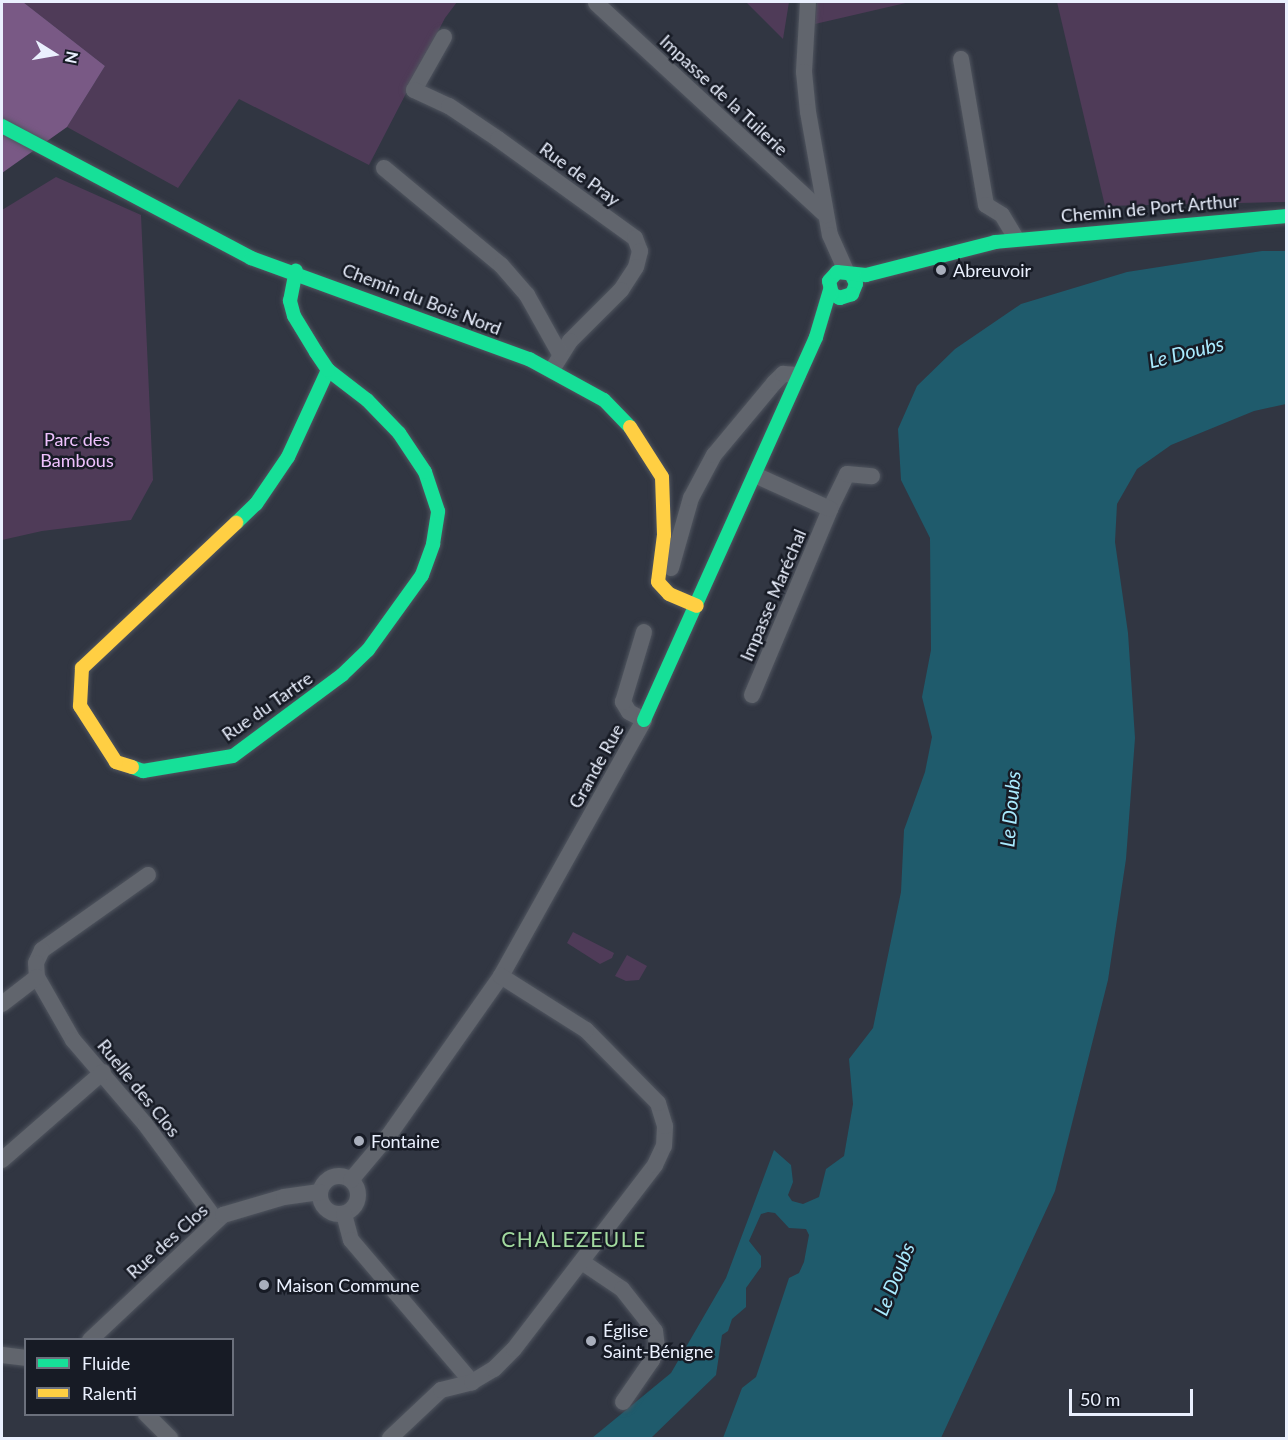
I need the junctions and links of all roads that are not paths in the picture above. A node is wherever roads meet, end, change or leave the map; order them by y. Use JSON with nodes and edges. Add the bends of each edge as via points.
{"nodes":[{"id":1,"x":808,"y":2,"type":"edge"},
{"id":2,"x":596,"y":3,"type":"dead end"},
{"id":3,"x":444,"y":37,"type":"dead end"},
{"id":4,"x":961,"y":59,"type":"dead end"},
{"id":5,"x":2,"y":126,"type":"edge"},
{"id":6,"x":384,"y":168,"type":"dead end"},
{"id":7,"x":826,"y":215,"type":"junction"},
{"id":8,"x":1287,"y":216,"type":"edge"},
{"id":9,"x":830,"y":235,"type":"junction"},
{"id":10,"x":1016,"y":238,"type":"junction"},
{"id":11,"x":906,"y":265,"type":"junction"},
{"id":12,"x":296,"y":271,"type":"junction"},
{"id":13,"x":848,"y":273,"type":"junction"},
{"id":14,"x":829,"y":286,"type":"junction"},
{"id":15,"x":849,"y":294,"type":"junction"},
{"id":16,"x":816,"y":337,"type":"junction"},
{"id":17,"x":560,"y":354,"type":"junction"},
{"id":18,"x":328,"y":370,"type":"junction"},
{"id":19,"x":552,"y":370,"type":"junction"},
{"id":20,"x":798,"y":375,"type":"junction"},
{"id":21,"x":755,"y":475,"type":"junction"},
{"id":22,"x":872,"y":476,"type":"dead end"},
{"id":23,"x":830,"y":509,"type":"junction"},
{"id":24,"x":671,"y":568,"type":"dead end"},
{"id":25,"x":697,"y":606,"type":"junction"},
{"id":26,"x":644,"y":632,"type":"dead end"},
{"id":27,"x":752,"y":695,"type":"dead end"},
{"id":28,"x":644,"y":720,"type":"junction"},
{"id":29,"x":148,"y":875,"type":"dead end"},
{"id":30,"x":501,"y":976,"type":"junction"},
{"id":31,"x":36,"y":977,"type":"junction"},
{"id":32,"x":2,"y":1004,"type":"edge"},
{"id":33,"x":103,"y":1072,"type":"junction"},
{"id":34,"x":2,"y":1160,"type":"edge"},
{"id":35,"x":351,"y":1180,"type":"junction"},
{"id":36,"x":320,"y":1191,"type":"junction"},
{"id":37,"x":344,"y":1214,"type":"junction"},
{"id":38,"x":216,"y":1220,"type":"junction"},
{"id":39,"x":582,"y":1262,"type":"junction"},
{"id":40,"x":92,"y":1338,"type":"edge"},
{"id":41,"x":2,"y":1355,"type":"edge"},
{"id":42,"x":24,"y":1358,"type":"edge"},
{"id":43,"x":472,"y":1382,"type":"junction"},
{"id":44,"x":623,"y":1402,"type":"dead end"},
{"id":45,"x":148,"y":1416,"type":"edge"},
{"id":46,"x":170,"y":1438,"type":"edge"},
{"id":47,"x":390,"y":1438,"type":"edge"}],
"edges":[{"from":1,"to":7,"type":"street","via":[[804,72]]},
{"from":2,"to":7,"type":"street","name":"Impasse de la Tuilerie"},
{"from":3,"to":17,"type":"street","name":"Rue de Pray","via":[[414,90],[449,106],[498,139],[635,238],[640,251],[636,267],[621,290]]},
{"from":4,"to":10,"type":"street","via":[[986,205],[1002,215]]},
{"from":5,"to":12,"type":"street","name":"Chemin du Bois Nord","via":[[251,258]]},
{"from":6,"to":17,"type":"street","via":[[501,265],[527,295]]},
{"from":7,"to":9,"type":"street"},
{"from":8,"to":10,"type":"street","name":"Chemin de Port Arthur"},
{"from":9,"to":13,"type":"street"},
{"from":9,"to":14,"type":"street"},
{"from":10,"to":11,"type":"street","name":"Chemin de Port Arthur"},
{"from":11,"to":13,"type":"street","name":"Chemin de Port Arthur","via":[[866,275]]},
{"from":11,"to":15,"type":"street","name":"Chemin de Port Arthur"},
{"from":12,"to":18,"type":"street","name":"Rue du Tartre","via":[[290,301],[294,316]]},
{"from":12,"to":19,"type":"street","name":"Chemin du Bois Nord"},
{"from":13,"to":14,"type":"street","via":[[834,274]]},
{"from":13,"to":15,"type":"street","via":[[855,280]]},
{"from":14,"to":15,"type":"street"},
{"from":14,"to":16,"type":"street","name":"Grande Rue"},
{"from":15,"to":16,"type":"street","name":"Grande Rue"},
{"from":16,"to":20,"type":"street","name":"Grande Rue"},
{"from":17,"to":19,"type":"street","name":"Rue de Pray"},
{"from":18,"to":18,"type":"street","name":"Rue du Tartre","via":[[367,400],[399,433],[424,472],[438,511],[433,544],[419,584],[368,650],[342,675],[233,756],[143,771],[116,762],[80,706],[82,668],[256,504],[288,457]]},
{"from":19,"to":25,"type":"street","name":"Chemin du Bois Nord","via":[[603,400],[643,444],[662,477],[664,489],[658,582],[669,594]]},
{"from":20,"to":21,"type":"street","name":"Grande Rue"},
{"from":20,"to":24,"type":"street","via":[[783,374],[714,455],[692,498]]},
{"from":21,"to":23,"type":"street"},
{"from":21,"to":25,"type":"street","name":"Grande Rue"},
{"from":22,"to":23,"type":"street","name":"Impasse Maréchal","via":[[847,474]]},
{"from":23,"to":27,"type":"street","name":"Impasse Maréchal"},
{"from":25,"to":28,"type":"street","name":"Grande Rue"},
{"from":26,"to":28,"type":"street","via":[[623,702],[629,712]]},
{"from":28,"to":30,"type":"street","name":"Grande Rue"},
{"from":29,"to":31,"type":"street","via":[[42,950],[36,963]]},
{"from":30,"to":35,"type":"street","name":"Grande Rue","via":[[389,1135]]},
{"from":30,"to":39,"type":"street","via":[[586,1029],[658,1103],[665,1125],[664,1146],[655,1165]]},
{"from":31,"to":32,"type":"street"},
{"from":31,"to":33,"type":"street","name":"Ruelle des Clos","via":[[73,1040]]},
{"from":33,"to":34,"type":"street"},
{"from":33,"to":38,"type":"street","name":"Ruelle des Clos"},
{"from":35,"to":36,"type":"street","via":[[332,1178]]},
{"from":35,"to":37,"type":"street","via":[[359,1197],[354,1208]]},
{"from":36,"to":37,"type":"street","via":[[325,1209]]},
{"from":36,"to":38,"type":"street","name":"Rue des Clos","via":[[238,1209]]},
{"from":37,"to":43,"type":"street","via":[[351,1240]]},
{"from":38,"to":40,"type":"street","name":"Rue des Clos"},
{"from":39,"to":43,"type":"street","via":[[514,1349],[494,1369]]},
{"from":39,"to":44,"type":"street","via":[[622,1289],[655,1331],[657,1347],[652,1360]]},
{"from":41,"to":42,"type":"street"},
{"from":43,"to":47,"type":"street","via":[[441,1390]]},
{"from":45,"to":46,"type":"street"}]}
